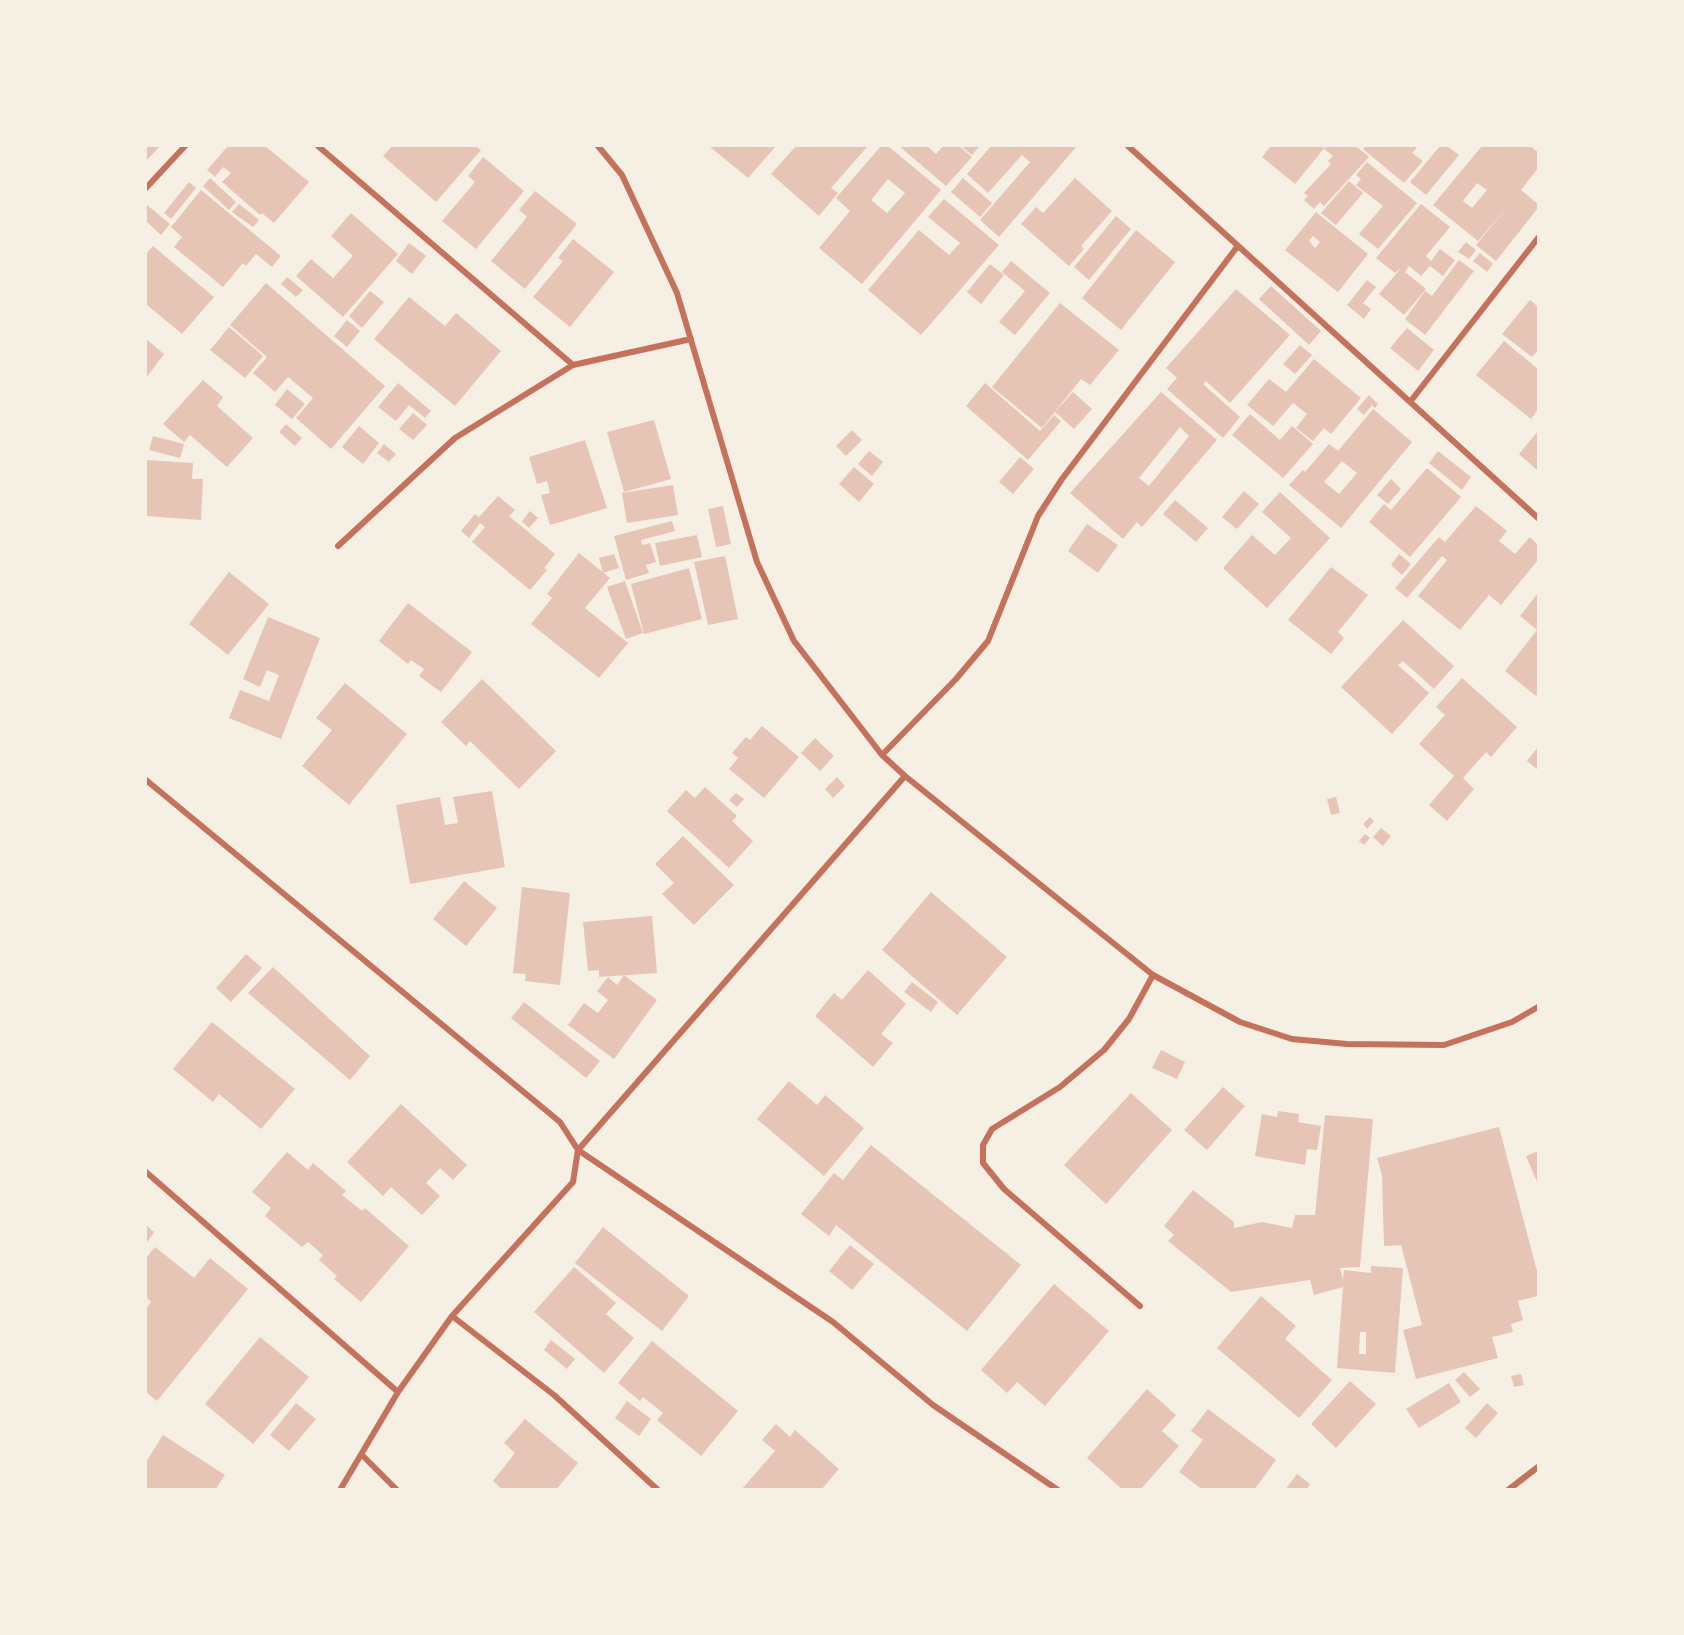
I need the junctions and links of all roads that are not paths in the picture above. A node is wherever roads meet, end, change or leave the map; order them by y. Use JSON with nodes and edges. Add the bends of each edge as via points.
{"nodes":[{"id":1,"x":185,"y":146,"type":"edge"},
{"id":2,"x":318,"y":146,"type":"edge"},
{"id":3,"x":598,"y":146,"type":"edge"},
{"id":4,"x":1128,"y":146,"type":"edge"},
{"id":5,"x":146,"y":188,"type":"edge"},
{"id":6,"x":1539,"y":238,"type":"edge"},
{"id":7,"x":1237,"y":247,"type":"junction"},
{"id":8,"x":691,"y":339,"type":"junction"},
{"id":9,"x":573,"y":365,"type":"junction"},
{"id":10,"x":1410,"y":402,"type":"junction"},
{"id":11,"x":1539,"y":518,"type":"edge"},
{"id":12,"x":338,"y":546,"type":"dead end"},
{"id":13,"x":882,"y":755,"type":"junction"},
{"id":14,"x":905,"y":776,"type":"junction"},
{"id":15,"x":146,"y":780,"type":"edge"},
{"id":16,"x":1154,"y":975,"type":"junction"},
{"id":17,"x":1539,"y":1007,"type":"edge"},
{"id":18,"x":578,"y":1150,"type":"junction"},
{"id":19,"x":146,"y":1172,"type":"edge"},
{"id":20,"x":1140,"y":1306,"type":"dead end"},
{"id":21,"x":452,"y":1316,"type":"junction"},
{"id":22,"x":398,"y":1392,"type":"junction"},
{"id":23,"x":362,"y":1455,"type":"junction"},
{"id":24,"x":1539,"y":1467,"type":"edge"},
{"id":25,"x":340,"y":1490,"type":"edge"},
{"id":26,"x":397,"y":1490,"type":"edge"},
{"id":27,"x":658,"y":1490,"type":"edge"},
{"id":28,"x":1058,"y":1490,"type":"edge"},
{"id":29,"x":1508,"y":1490,"type":"edge"}],
"edges":[{"from":1,"to":5,"type":"street"},
{"from":2,"to":9,"type":"street"},
{"from":3,"to":8,"type":"street","via":[[622,175],[677,293]]},
{"from":4,"to":7,"type":"street"},
{"from":6,"to":10,"type":"street"},
{"from":7,"to":10,"type":"street"},
{"from":7,"to":13,"type":"street","via":[[1038,516],[988,641]]},
{"from":8,"to":9,"type":"street"},
{"from":8,"to":13,"type":"street","via":[[757,562],[794,641]]},
{"from":9,"to":12,"type":"street","via":[[455,438]]},
{"from":10,"to":11,"type":"street"},
{"from":13,"to":14,"type":"street"},
{"from":14,"to":16,"type":"street"},
{"from":14,"to":18,"type":"street"},
{"from":15,"to":18,"type":"street","via":[[560,1122]]},
{"from":16,"to":17,"type":"street","via":[[1240,1022],[1292,1040],[1444,1045],[1512,1022]]},
{"from":16,"to":20,"type":"street","via":[[1129,1019],[1104,1050],[1060,1087],[992,1129],[982,1145],[982,1164],[1004,1189]]},
{"from":18,"to":21,"type":"street","via":[[573,1182]]},
{"from":18,"to":28,"type":"street","via":[[833,1322],[933,1405]]},
{"from":19,"to":22,"type":"street"},
{"from":21,"to":22,"type":"street"},
{"from":21,"to":27,"type":"street","via":[[554,1395]]},
{"from":22,"to":23,"type":"street"},
{"from":23,"to":25,"type":"street"},
{"from":23,"to":26,"type":"street"},
{"from":24,"to":29,"type":"street"}]}
